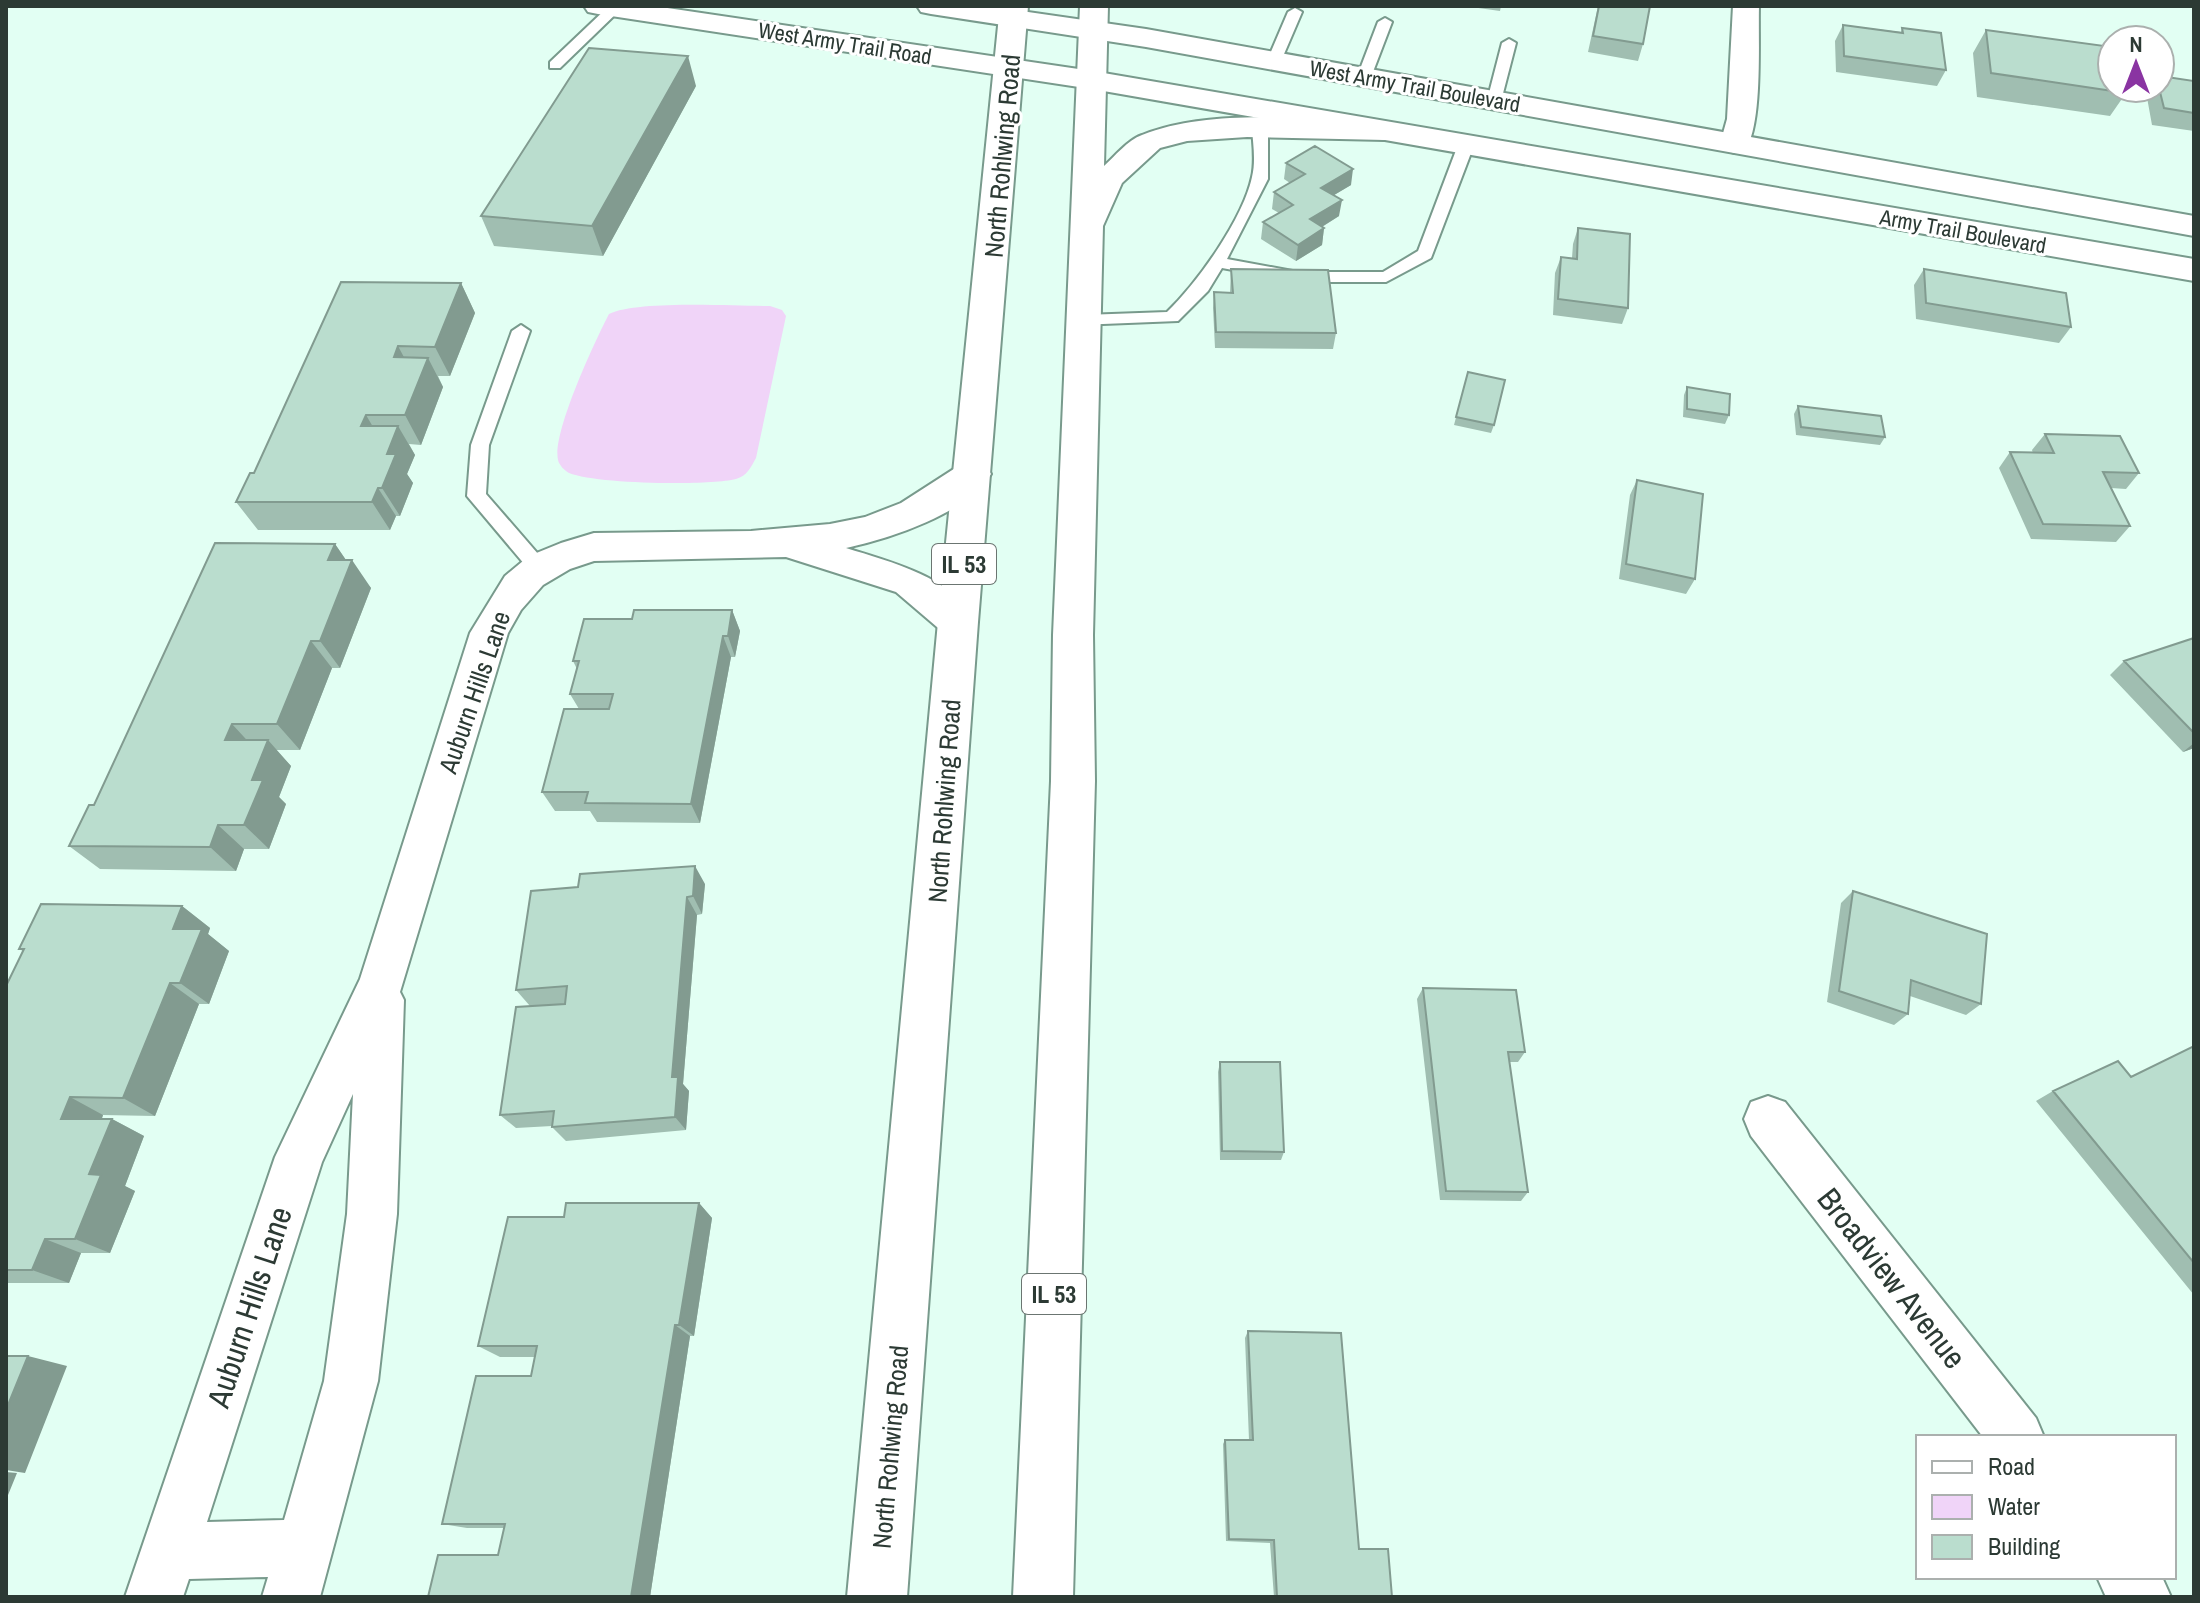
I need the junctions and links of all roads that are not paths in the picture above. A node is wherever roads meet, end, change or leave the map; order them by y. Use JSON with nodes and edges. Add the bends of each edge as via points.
{"nodes":[{"id":1,"x":931,"y":6,"type":"edge"},
{"id":2,"x":1746,"y":6,"type":"edge"},
{"id":3,"x":606,"y":7,"type":"edge"},
{"id":4,"x":1013,"y":12,"type":"edge"},
{"id":5,"x":1295,"y":12,"type":"dead end"},
{"id":6,"x":1094,"y":18,"type":"edge"},
{"id":7,"x":1385,"y":22,"type":"dead end"},
{"id":8,"x":1509,"y":43,"type":"dead end"},
{"id":9,"x":1274,"y":61,"type":"junction"},
{"id":10,"x":555,"y":65,"type":"dead end"},
{"id":11,"x":1010,"y":68,"type":"junction"},
{"id":12,"x":1364,"y":77,"type":"junction"},
{"id":13,"x":1092,"y":80,"type":"junction"},
{"id":14,"x":1494,"y":101,"type":"junction"},
{"id":15,"x":1260,"y":128,"type":"junction"},
{"id":16,"x":1385,"y":131,"type":"junction"},
{"id":17,"x":1735,"y":144,"type":"junction"},
{"id":18,"x":1466,"y":145,"type":"junction"},
{"id":19,"x":1733,"y":192,"type":"joint"},
{"id":20,"x":2194,"y":226,"type":"edge"},
{"id":21,"x":1087,"y":233,"type":"junction"},
{"id":22,"x":1217,"y":262,"type":"junction"},
{"id":23,"x":2194,"y":270,"type":"edge"},
{"id":24,"x":1084,"y":321,"type":"junction"},
{"id":25,"x":521,"y":331,"type":"dead end"},
{"id":26,"x":973,"y":474,"type":"junction"},
{"id":27,"x":791,"y":544,"type":"junction"},
{"id":28,"x":538,"y":567,"type":"junction"},
{"id":29,"x":958,"y":622,"type":"junction"},
{"id":30,"x":382,"y":982,"type":"junction"},
{"id":31,"x":1768,"y":1119,"type":"dead end"},
{"id":32,"x":2015,"y":1435,"type":"edge"},
{"id":33,"x":298,"y":1572,"type":"edge"},
{"id":34,"x":161,"y":1574,"type":"edge"},
{"id":35,"x":2128,"y":1579,"type":"edge"},
{"id":36,"x":877,"y":1597,"type":"edge"},
{"id":37,"x":1043,"y":1597,"type":"edge"},
{"id":38,"x":2142,"y":1597,"type":"edge"}],
"edges":[{"from":1,"to":4,"type":"main road","name":"West Army Trail Road"},
{"from":2,"to":17,"type":"street"},
{"from":3,"to":10,"type":"lane"},
{"from":3,"to":11,"type":"main road","name":"West Army Trail Road"},
{"from":4,"to":6,"type":"main road","name":"West Army Trail Road"},
{"from":4,"to":11,"type":"main road","name":"North Rohlwing Road","number":"IL 53"},
{"from":5,"to":9,"type":"lane"},
{"from":6,"to":9,"type":"main road","name":"West Army Trail Boulevard"},
{"from":6,"to":13,"type":"main road","number":"IL 53"},
{"from":7,"to":12,"type":"lane"},
{"from":8,"to":14,"type":"lane"},
{"from":9,"to":12,"type":"main road","name":"West Army Trail Boulevard"},
{"from":11,"to":13,"type":"main road","name":"West Army Trail Road"},
{"from":11,"to":26,"type":"main road","name":"North Rohlwing Road","number":"IL 53"},
{"from":12,"to":14,"type":"main road","name":"West Army Trail Boulevard"},
{"from":13,"to":16,"type":"main road","name":"West Army Trail Boulevard"},
{"from":13,"to":21,"type":"main road","number":"IL 53"},
{"from":14,"to":17,"type":"main road","name":"West Army Trail Boulevard"},
{"from":15,"to":16,"type":"main road"},
{"from":15,"to":21,"type":"main road","via":[[1185,132],[1149,142],[1108,179]]},
{"from":15,"to":22,"type":"lane","via":[[1260,179]]},
{"from":16,"to":18,"type":"main road","name":"West Army Trail Boulevard"},
{"from":17,"to":20,"type":"main road","name":"Army Trail Boulevard"},
{"from":18,"to":19,"type":"main road","name":"West Army Trail Boulevard"},
{"from":18,"to":22,"type":"lane","via":[[1425,254],[1386,277],[1298,277]]},
{"from":19,"to":23,"type":"main road","name":"Army Trail Boulevard"},
{"from":21,"to":24,"type":"main road","number":"IL 53"},
{"from":22,"to":24,"type":"lane","via":[[1202,287],[1172,317]]},
{"from":24,"to":37,"type":"main road","number":"IL 53"},
{"from":25,"to":28,"type":"lane","via":[[480,445],[476,496]]},
{"from":26,"to":27,"type":"street","name":"Auburn Hills Lane","via":[[905,517]]},
{"from":26,"to":29,"type":"main road","name":"North Rohlwing Road","number":"IL 53"},
{"from":27,"to":28,"type":"street","name":"Auburn Hills Lane","via":[[594,547]]},
{"from":27,"to":29,"type":"street","name":"Auburn Hills Lane","via":[[909,582]]},
{"from":28,"to":30,"type":"street","name":"Auburn Hills Lane","via":[[517,585],[489,633]]},
{"from":29,"to":36,"type":"main road","name":"North Rohlwing Road","number":"IL 53"},
{"from":30,"to":33,"type":"street","name":"Auburn Hills Lane","via":[[372,1214],[351,1381]]},
{"from":30,"to":34,"type":"street","name":"Auburn Hills Lane","via":[[299,1157]]},
{"from":31,"to":32,"type":"street","name":"Broadview Avenue"},
{"from":33,"to":34,"type":"street","name":"Auburn Hills Lane"},
{"from":35,"to":38,"type":"street"}]}
